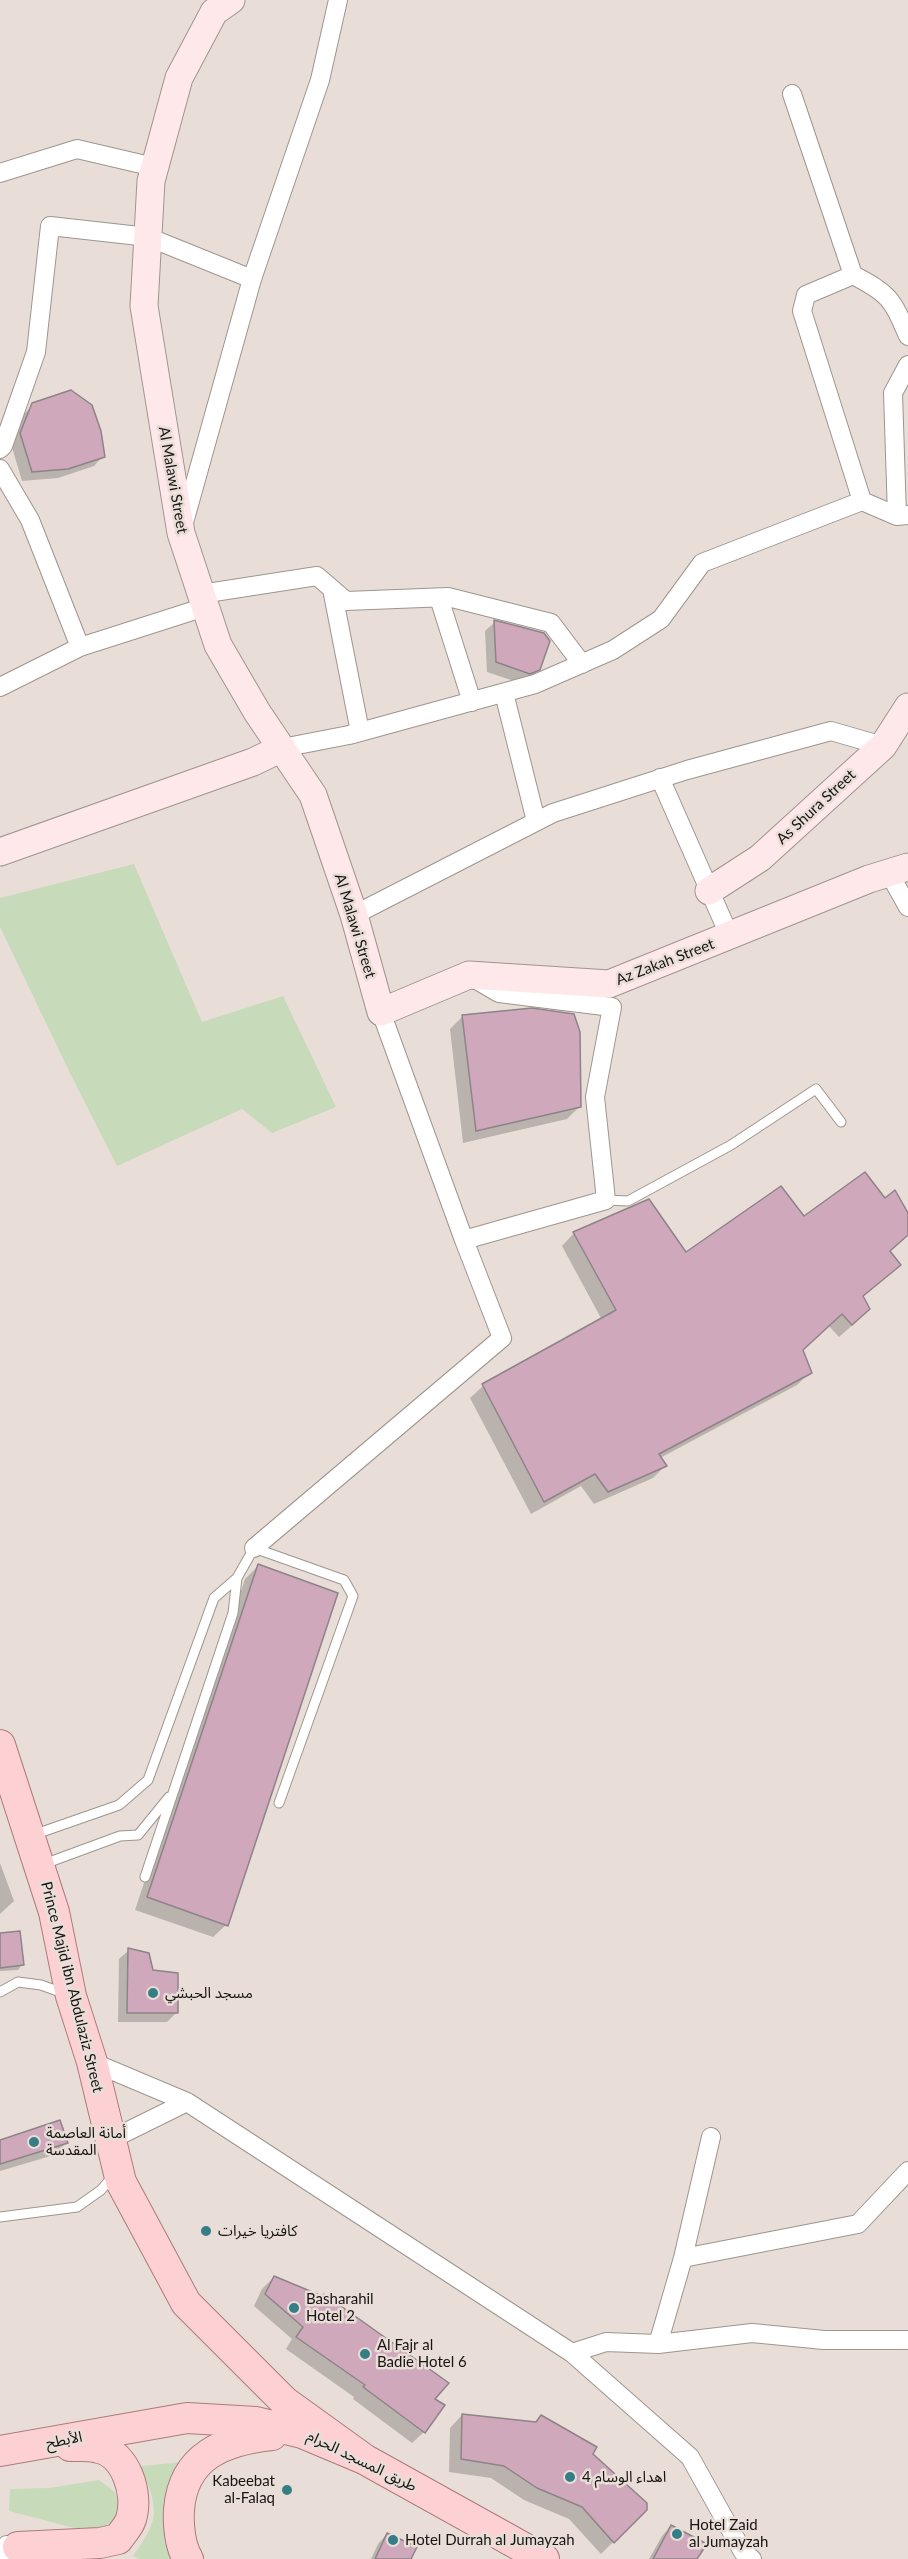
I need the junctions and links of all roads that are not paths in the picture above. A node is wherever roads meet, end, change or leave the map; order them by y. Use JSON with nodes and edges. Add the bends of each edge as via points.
{"nodes":[{"id":1,"x":231,"y":0,"type":"edge"},
{"id":2,"x":338,"y":0,"type":"edge"},
{"id":3,"x":792,"y":94,"type":"dead end"},
{"id":4,"x":154,"y":167,"type":"junction"},
{"id":5,"x":0,"y":173,"type":"edge"},
{"id":6,"x":148,"y":237,"type":"junction"},
{"id":7,"x":853,"y":275,"type":"junction"},
{"id":8,"x":252,"y":279,"type":"junction"},
{"id":9,"x":908,"y":336,"type":"edge"},
{"id":10,"x":908,"y":365,"type":"edge"},
{"id":11,"x":1,"y":446,"type":"edge"},
{"id":12,"x":0,"y":469,"type":"edge"},
{"id":13,"x":862,"y":501,"type":"junction"},
{"id":14,"x":903,"y":516,"type":"edge"},
{"id":15,"x":181,"y":533,"type":"junction"},
{"id":16,"x":332,"y":589,"type":"junction"},
{"id":17,"x":439,"y":598,"type":"junction"},
{"id":18,"x":203,"y":601,"type":"junction"},
{"id":19,"x":80,"y":647,"type":"junction"},
{"id":20,"x":582,"y":664,"type":"junction"},
{"id":21,"x":0,"y":687,"type":"edge"},
{"id":22,"x":504,"y":693,"type":"junction"},
{"id":23,"x":472,"y":702,"type":"junction"},
{"id":24,"x":908,"y":707,"type":"edge"},
{"id":25,"x":360,"y":732,"type":"junction"},
{"id":26,"x":883,"y":746,"type":"junction"},
{"id":27,"x":282,"y":748,"type":"junction"},
{"id":28,"x":660,"y":778,"type":"junction"},
{"id":29,"x":536,"y":821,"type":"junction"},
{"id":30,"x":0,"y":852,"type":"edge"},
{"id":31,"x":898,"y":870,"type":"edge"},
{"id":32,"x":709,"y":891,"type":"junction"},
{"id":33,"x":908,"y":907,"type":"edge"},
{"id":34,"x":354,"y":915,"type":"junction"},
{"id":35,"x":730,"y":937,"type":"junction"},
{"id":36,"x":469,"y":975,"type":"junction"},
{"id":37,"x":381,"y":1012,"type":"junction"},
{"id":38,"x":841,"y":1122,"type":"dead end"},
{"id":39,"x":606,"y":1200,"type":"junction"},
{"id":40,"x":464,"y":1240,"type":"junction"},
{"id":41,"x":254,"y":1548,"type":"junction"},
{"id":42,"x":237,"y":1578,"type":"junction"},
{"id":43,"x":0,"y":1745,"type":"edge"},
{"id":44,"x":174,"y":1790,"type":"junction"},
{"id":45,"x":279,"y":1803,"type":"dead end"},
{"id":46,"x":31,"y":1835,"type":"junction"},
{"id":47,"x":40,"y":1866,"type":"junction"},
{"id":48,"x":146,"y":1877,"type":"dead end"},
{"id":49,"x":0,"y":1992,"type":"edge"},
{"id":50,"x":71,"y":1996,"type":"junction"},
{"id":51,"x":92,"y":2062,"type":"junction"},
{"id":52,"x":187,"y":2102,"type":"junction"},
{"id":53,"x":711,"y":2137,"type":"dead end"},
{"id":54,"x":110,"y":2140,"type":"junction"},
{"id":55,"x":117,"y":2171,"type":"junction"},
{"id":56,"x":908,"y":2171,"type":"edge"},
{"id":57,"x":0,"y":2217,"type":"edge"},
{"id":58,"x":683,"y":2258,"type":"junction"},
{"id":59,"x":908,"y":2340,"type":"edge"},
{"id":60,"x":658,"y":2344,"type":"junction"},
{"id":61,"x":572,"y":2353,"type":"junction"},
{"id":62,"x":127,"y":2427,"type":"joint"},
{"id":63,"x":302,"y":2433,"type":"junction"},
{"id":64,"x":46,"y":2444,"type":"junction"},
{"id":65,"x":0,"y":2451,"type":"edge"},
{"id":66,"x":364,"y":2459,"type":"junction"},
{"id":67,"x":7,"y":2548,"type":"edge"},
{"id":68,"x":62,"y":2559,"type":"edge"},
{"id":69,"x":188,"y":2559,"type":"edge"},
{"id":70,"x":544,"y":2559,"type":"edge"},
{"id":71,"x":752,"y":2559,"type":"edge"}],
"edges":[{"from":1,"to":4,"type":"street","name":"Al Malawi Street","via":[[214,12],[179,78]]},
{"from":2,"to":8,"type":"street","via":[[320,80]]},
{"from":3,"to":7,"type":"street"},
{"from":4,"to":5,"type":"street","via":[[76,149]]},
{"from":4,"to":6,"type":"street","name":"Al Malawi Street"},
{"from":6,"to":8,"type":"street"},
{"from":6,"to":11,"type":"street","via":[[50,226],[36,352]]},
{"from":6,"to":15,"type":"street","name":"Al Malawi Street","via":[[144,306]]},
{"from":7,"to":9,"type":"street","via":[[881,289],[897,310]]},
{"from":7,"to":13,"type":"street","via":[[806,295],[802,311]]},
{"from":8,"to":15,"type":"street"},
{"from":10,"to":14,"type":"street","via":[[893,393]]},
{"from":12,"to":19,"type":"street","via":[[30,520]]},
{"from":13,"to":14,"type":"street"},
{"from":13,"to":20,"type":"street","via":[[702,563],[661,619],[614,651]]},
{"from":15,"to":18,"type":"street","name":"Al Malawi Street"},
{"from":16,"to":17,"type":"street","via":[[346,601]]},
{"from":16,"to":18,"type":"street","via":[[317,576]]},
{"from":16,"to":25,"type":"street"},
{"from":17,"to":20,"type":"street","via":[[551,623]]},
{"from":17,"to":23,"type":"street"},
{"from":18,"to":19,"type":"street"},
{"from":18,"to":27,"type":"street","name":"Al Malawi Street","via":[[219,645]]},
{"from":19,"to":21,"type":"street"},
{"from":20,"to":22,"type":"street"},
{"from":22,"to":23,"type":"street"},
{"from":22,"to":29,"type":"street"},
{"from":23,"to":25,"type":"street"},
{"from":24,"to":26,"type":"street","name":"As Shura Street"},
{"from":25,"to":27,"type":"street"},
{"from":26,"to":28,"type":"street","via":[[831,731]]},
{"from":26,"to":32,"type":"street","name":"As Shura Street","via":[[760,858]]},
{"from":27,"to":30,"type":"street","via":[[253,762]]},
{"from":27,"to":34,"type":"street","name":"Al Malawi Street","via":[[313,795]]},
{"from":28,"to":29,"type":"street"},
{"from":28,"to":32,"type":"street"},
{"from":29,"to":34,"type":"street"},
{"from":31,"to":33,"type":"street"},
{"from":31,"to":35,"type":"street","name":"Az Zakah Street"},
{"from":32,"to":35,"type":"street"},
{"from":34,"to":37,"type":"street","name":"Al Malawi Street"},
{"from":35,"to":36,"type":"street","name":"Az Zakah Street","via":[[609,984]]},
{"from":36,"to":37,"type":"street","name":"Az Zakah Street"},
{"from":36,"to":39,"type":"street","via":[[499,993],[612,1007],[595,1097]]},
{"from":37,"to":40,"type":"street"},
{"from":38,"to":39,"type":"lane","via":[[816,1089],[731,1145],[628,1201]]},
{"from":39,"to":40,"type":"street"},
{"from":40,"to":41,"type":"street","via":[[502,1338]]},
{"from":41,"to":42,"type":"lane"},
{"from":41,"to":45,"type":"lane","via":[[344,1580],[353,1596]]},
{"from":42,"to":44,"type":"lane","via":[[233,1613]]},
{"from":42,"to":46,"type":"lane","via":[[214,1598],[148,1780],[119,1805]]},
{"from":43,"to":46,"type":"main road","name":"Prince Majid ibn Abdulaziz Street"},
{"from":44,"to":47,"type":"lane","via":[[138,1835],[120,1836]]},
{"from":44,"to":48,"type":"lane"},
{"from":46,"to":47,"type":"main road","name":"Prince Majid ibn Abdulaziz Street"},
{"from":47,"to":50,"type":"main road","name":"Prince Majid ibn Abdulaziz Street"},
{"from":49,"to":50,"type":"lane","via":[[18,1982]]},
{"from":50,"to":51,"type":"main road","name":"Prince Majid ibn Abdulaziz Street"},
{"from":51,"to":52,"type":"street"},
{"from":51,"to":54,"type":"main road","name":"Prince Majid ibn Abdulaziz Street"},
{"from":52,"to":54,"type":"street"},
{"from":52,"to":61,"type":"street"},
{"from":53,"to":58,"type":"street"},
{"from":54,"to":55,"type":"main road","name":"Prince Majid ibn Abdulaziz Street"},
{"from":55,"to":57,"type":"lane","via":[[101,2190],[77,2207]]},
{"from":55,"to":66,"type":"main road","name":"Prince Majid ibn Abdulaziz Street","via":[[186,2303],[285,2402]]},
{"from":56,"to":58,"type":"street","via":[[858,2224]]},
{"from":58,"to":60,"type":"street"},
{"from":59,"to":60,"type":"street","via":[[824,2340],[752,2333]]},
{"from":60,"to":61,"type":"street","via":[[606,2342]]},
{"from":61,"to":71,"type":"street","via":[[690,2457],[743,2552]]},
{"from":62,"to":63,"type":"main road","name":"طريق المسجد الحرام","via":[[187,2418],[256,2422]]},
{"from":62,"to":64,"type":"main road","name":"الأبطح"},
{"from":63,"to":66,"type":"main road","name":"طريق المسجد الحرام"},
{"from":63,"to":69,"type":"main road","via":[[243,2438],[214,2450],[194,2466],[180,2494],[178,2523]]},
{"from":64,"to":65,"type":"main road","name":"الأبطح"},
{"from":64,"to":67,"type":"main road","via":[[100,2448],[116,2457],[135,2498],[131,2520],[118,2539]]},
{"from":66,"to":70,"type":"main road","name":"طريق المسجد الحرام"},
{"from":67,"to":68,"type":"main road"}]}
